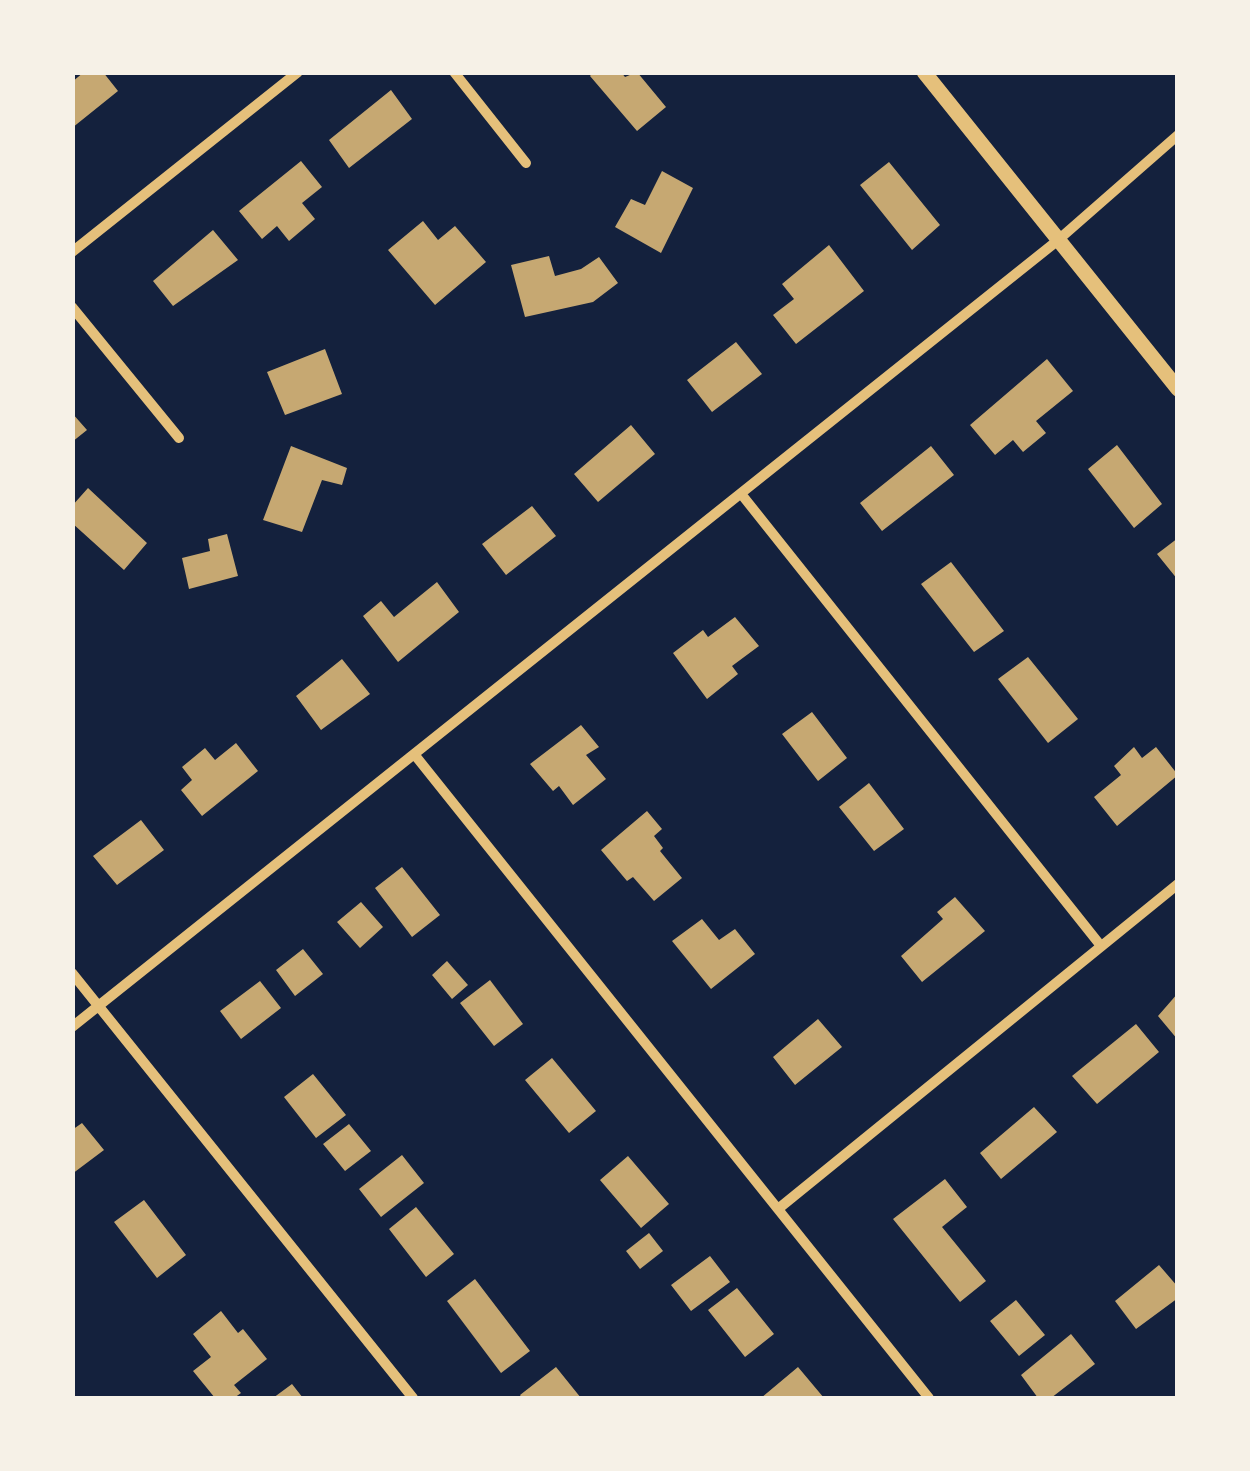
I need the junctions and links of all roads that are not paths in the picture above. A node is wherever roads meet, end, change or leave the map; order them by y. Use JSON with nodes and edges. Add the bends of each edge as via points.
{"nodes":[{"id":1,"x":298,"y":72,"type":"edge"},
{"id":2,"x":454,"y":72,"type":"edge"},
{"id":3,"x":924,"y":72,"type":"edge"},
{"id":4,"x":1178,"y":135,"type":"edge"},
{"id":5,"x":526,"y":163,"type":"dead end"},
{"id":6,"x":1057,"y":241,"type":"junction"},
{"id":7,"x":72,"y":252,"type":"edge"},
{"id":8,"x":72,"y":307,"type":"edge"},
{"id":9,"x":1178,"y":389,"type":"edge"},
{"id":10,"x":180,"y":438,"type":"dead end"},
{"id":11,"x":742,"y":495,"type":"junction"},
{"id":12,"x":414,"y":754,"type":"junction"},
{"id":13,"x":1178,"y":884,"type":"edge"},
{"id":14,"x":1102,"y":946,"type":"junction"},
{"id":15,"x":72,"y":973,"type":"edge"},
{"id":16,"x":99,"y":1006,"type":"junction"},
{"id":17,"x":72,"y":1027,"type":"edge"},
{"id":18,"x":778,"y":1209,"type":"junction"},
{"id":19,"x":413,"y":1398,"type":"edge"},
{"id":20,"x":929,"y":1398,"type":"edge"}],
"edges":[{"from":1,"to":7,"type":"street"},
{"from":2,"to":5,"type":"street"},
{"from":3,"to":6,"type":"street"},
{"from":4,"to":6,"type":"street"},
{"from":6,"to":9,"type":"street"},
{"from":6,"to":11,"type":"street"},
{"from":8,"to":10,"type":"street"},
{"from":11,"to":12,"type":"street"},
{"from":11,"to":14,"type":"street"},
{"from":12,"to":16,"type":"street"},
{"from":12,"to":18,"type":"street"},
{"from":13,"to":14,"type":"street"},
{"from":14,"to":18,"type":"street"},
{"from":15,"to":16,"type":"street"},
{"from":16,"to":17,"type":"street"},
{"from":16,"to":19,"type":"street"},
{"from":18,"to":20,"type":"street"}]}
